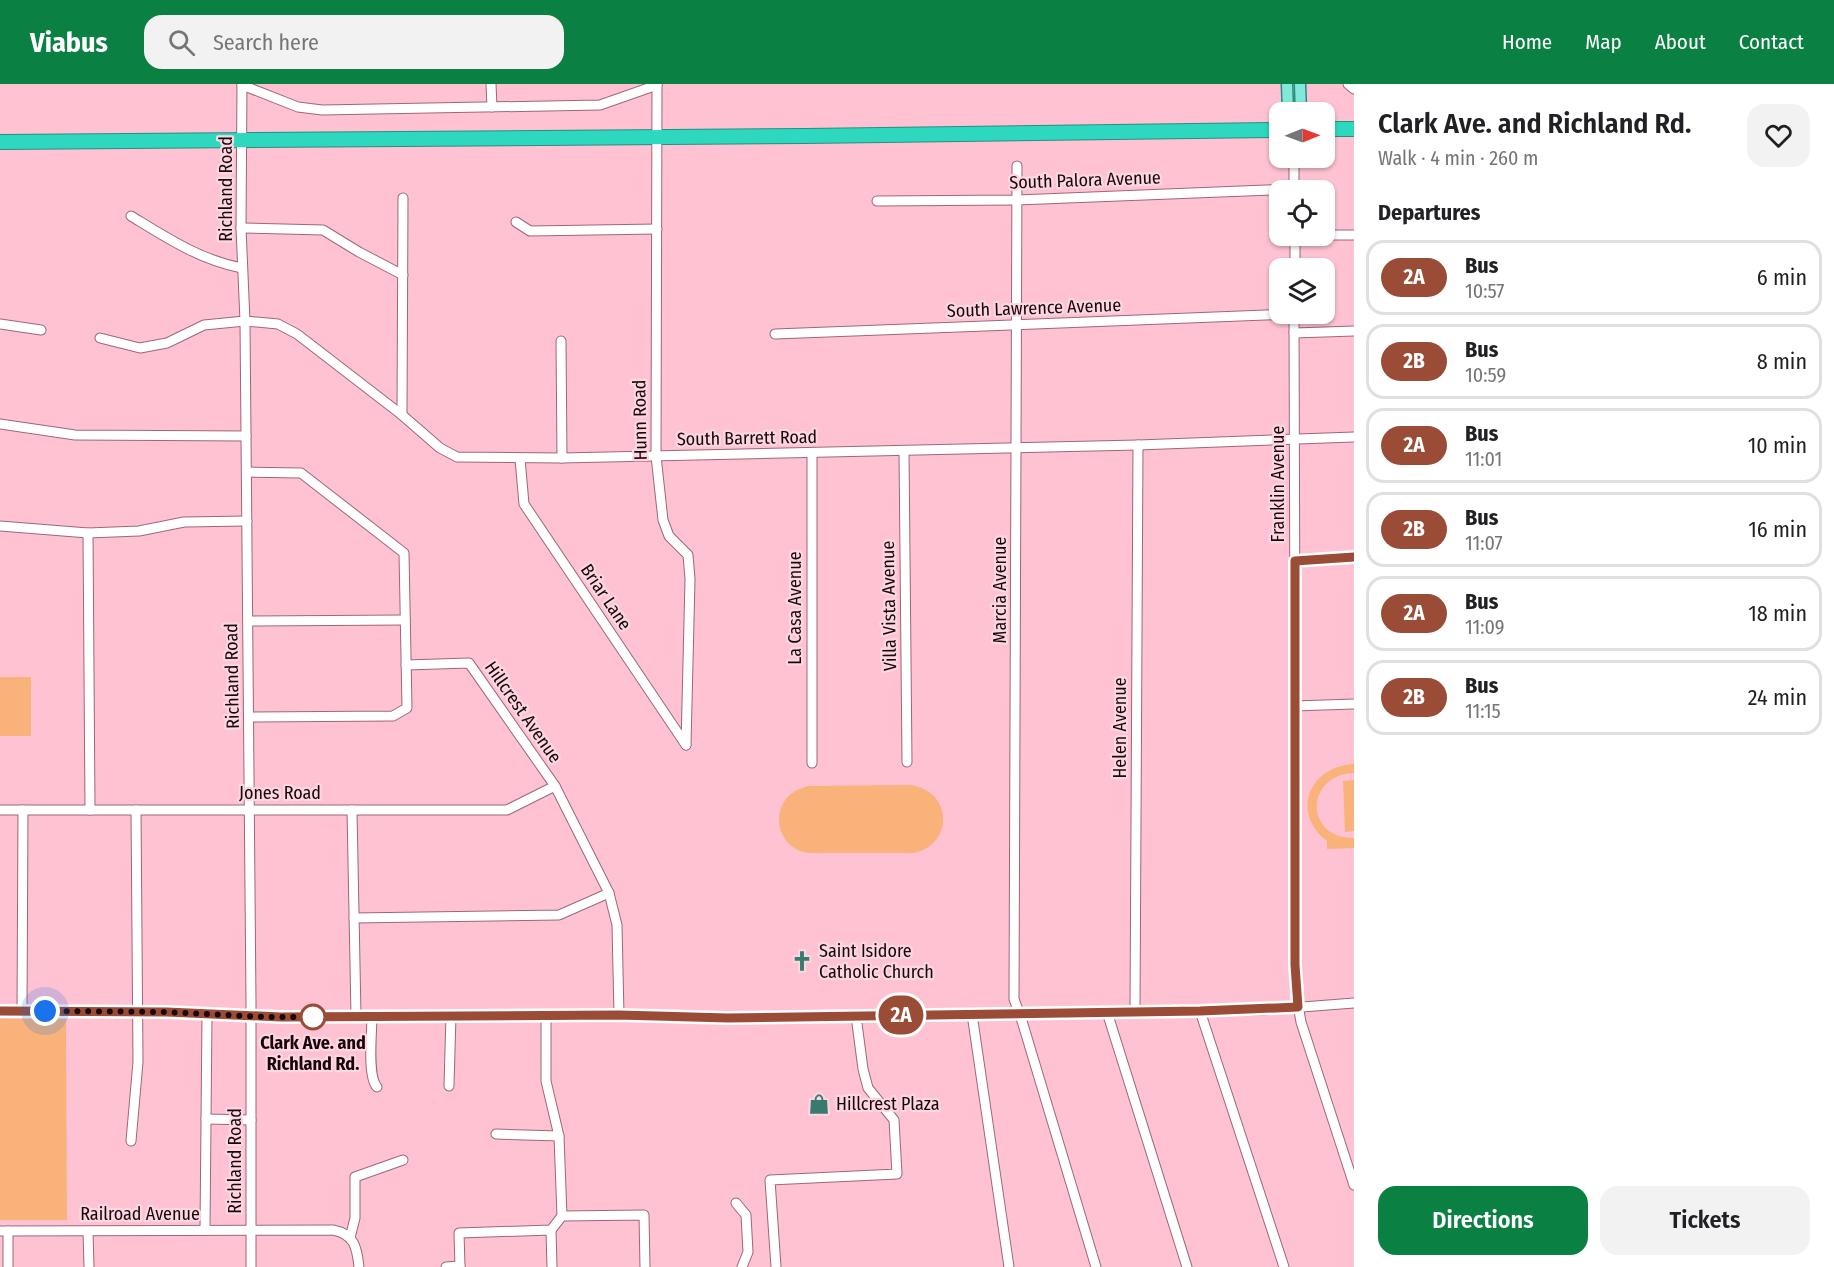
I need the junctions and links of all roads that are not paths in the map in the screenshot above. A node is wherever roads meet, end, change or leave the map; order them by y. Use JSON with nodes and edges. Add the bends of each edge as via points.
{"nodes":[{"id":1,"x":242,"y":84,"type":"edge"},
{"id":2,"x":491,"y":84,"type":"edge"},
{"id":3,"x":657,"y":84,"type":"edge"},
{"id":4,"x":1287,"y":84,"type":"edge"},
{"id":5,"x":1300,"y":84,"type":"edge"},
{"id":6,"x":1348,"y":84,"type":"edge"},
{"id":7,"x":1354,"y":89,"type":"edge"},
{"id":8,"x":1288,"y":102,"type":"edge"},
{"id":9,"x":1300,"y":102,"type":"edge"},
{"id":10,"x":492,"y":107,"type":"junction"},
{"id":11,"x":1335,"y":129,"type":"edge"},
{"id":12,"x":1354,"y":129,"type":"edge"},
{"id":13,"x":1269,"y":130,"type":"edge"},
{"id":14,"x":657,"y":136,"type":"junction"},
{"id":15,"x":0,"y":141,"type":"edge"},
{"id":16,"x":243,"y":141,"type":"junction"},
{"id":17,"x":1017,"y":166,"type":"dead end"},
{"id":18,"x":1269,"y":191,"type":"edge"},
{"id":19,"x":403,"y":198,"type":"dead end"},
{"id":20,"x":1017,"y":200,"type":"junction"},
{"id":21,"x":877,"y":201,"type":"dead end"},
{"id":22,"x":131,"y":216,"type":"dead end"},
{"id":23,"x":516,"y":222,"type":"dead end"},
{"id":24,"x":241,"y":228,"type":"junction"},
{"id":25,"x":657,"y":229,"type":"junction"},
{"id":26,"x":1335,"y":235,"type":"edge"},
{"id":27,"x":1354,"y":235,"type":"edge"},
{"id":28,"x":242,"y":268,"type":"junction"},
{"id":29,"x":403,"y":275,"type":"junction"},
{"id":30,"x":1269,"y":315,"type":"edge"},
{"id":31,"x":245,"y":321,"type":"junction"},
{"id":32,"x":0,"y":324,"type":"edge"},
{"id":33,"x":1294,"y":324,"type":"edge"},
{"id":34,"x":1017,"y":325,"type":"junction"},
{"id":35,"x":41,"y":330,"type":"dead end"},
{"id":36,"x":1354,"y":331,"type":"edge"},
{"id":37,"x":1294,"y":333,"type":"junction"},
{"id":38,"x":775,"y":334,"type":"dead end"},
{"id":39,"x":100,"y":338,"type":"dead end"},
{"id":40,"x":561,"y":341,"type":"dead end"},
{"id":41,"x":402,"y":415,"type":"junction"},
{"id":42,"x":0,"y":424,"type":"edge"},
{"id":43,"x":246,"y":436,"type":"junction"},
{"id":44,"x":1354,"y":437,"type":"edge"},
{"id":45,"x":1295,"y":439,"type":"junction"},
{"id":46,"x":1138,"y":445,"type":"junction"},
{"id":47,"x":1017,"y":448,"type":"junction"},
{"id":48,"x":904,"y":451,"type":"junction"},
{"id":49,"x":812,"y":453,"type":"junction"},
{"id":50,"x":656,"y":456,"type":"junction"},
{"id":51,"x":562,"y":458,"type":"junction"},
{"id":52,"x":520,"y":459,"type":"junction"},
{"id":53,"x":246,"y":472,"type":"junction"},
{"id":54,"x":247,"y":521,"type":"junction"},
{"id":55,"x":0,"y":526,"type":"edge"},
{"id":56,"x":88,"y":533,"type":"junction"},
{"id":57,"x":1354,"y":557,"type":"edge"},
{"id":58,"x":1295,"y":561,"type":"junction"},
{"id":59,"x":405,"y":620,"type":"junction"},
{"id":60,"x":248,"y":621,"type":"junction"},
{"id":61,"x":406,"y":664,"type":"junction"},
{"id":62,"x":1354,"y":704,"type":"edge"},
{"id":63,"x":1294,"y":706,"type":"junction"},
{"id":64,"x":249,"y":717,"type":"junction"},
{"id":65,"x":686,"y":745,"type":"joint"},
{"id":66,"x":907,"y":762,"type":"dead end"},
{"id":67,"x":812,"y":763,"type":"dead end"},
{"id":68,"x":555,"y":786,"type":"junction"},
{"id":69,"x":0,"y":810,"type":"edge"},
{"id":70,"x":23,"y":810,"type":"junction"},
{"id":71,"x":90,"y":810,"type":"junction"},
{"id":72,"x":136,"y":810,"type":"junction"},
{"id":73,"x":250,"y":810,"type":"junction"},
{"id":74,"x":352,"y":810,"type":"junction"},
{"id":75,"x":609,"y":893,"type":"junction"},
{"id":76,"x":354,"y":918,"type":"junction"},
{"id":77,"x":1354,"y":1003,"type":"edge"},
{"id":78,"x":1298,"y":1007,"type":"junction"},
{"id":79,"x":0,"y":1011,"type":"edge"},
{"id":80,"x":22,"y":1011,"type":"junction"},
{"id":81,"x":1135,"y":1011,"type":"junction"},
{"id":82,"x":1200,"y":1011,"type":"junction"},
{"id":83,"x":138,"y":1012,"type":"junction"},
{"id":84,"x":1107,"y":1012,"type":"junction"},
{"id":85,"x":1019,"y":1013,"type":"junction"},
{"id":86,"x":207,"y":1014,"type":"junction"},
{"id":87,"x":972,"y":1014,"type":"junction"},
{"id":88,"x":619,"y":1015,"type":"junction"},
{"id":89,"x":252,"y":1016,"type":"junction"},
{"id":90,"x":356,"y":1016,"type":"junction"},
{"id":91,"x":372,"y":1016,"type":"junction"},
{"id":92,"x":451,"y":1016,"type":"junction"},
{"id":93,"x":546,"y":1016,"type":"junction"},
{"id":94,"x":856,"y":1016,"type":"junction"},
{"id":95,"x":449,"y":1086,"type":"dead end"},
{"id":96,"x":377,"y":1087,"type":"dead end"},
{"id":97,"x":206,"y":1119,"type":"junction"},
{"id":98,"x":251,"y":1119,"type":"junction"},
{"id":99,"x":496,"y":1134,"type":"dead end"},
{"id":100,"x":559,"y":1136,"type":"junction"},
{"id":101,"x":131,"y":1141,"type":"dead end"},
{"id":102,"x":403,"y":1160,"type":"dead end"},
{"id":103,"x":1354,"y":1185,"type":"edge"},
{"id":104,"x":736,"y":1203,"type":"dead end"},
{"id":105,"x":562,"y":1216,"type":"junction"},
{"id":106,"x":205,"y":1230,"type":"junction"},
{"id":107,"x":251,"y":1230,"type":"junction"},
{"id":108,"x":551,"y":1230,"type":"junction"},
{"id":109,"x":4,"y":1231,"type":"edge"},
{"id":110,"x":88,"y":1231,"type":"junction"},
{"id":111,"x":350,"y":1238,"type":"junction"},
{"id":112,"x":8,"y":1267,"type":"edge"},
{"id":113,"x":89,"y":1267,"type":"edge"},
{"id":114,"x":251,"y":1267,"type":"edge"},
{"id":115,"x":359,"y":1267,"type":"edge"},
{"id":116,"x":446,"y":1267,"type":"edge"},
{"id":117,"x":460,"y":1267,"type":"edge"},
{"id":118,"x":552,"y":1267,"type":"edge"},
{"id":119,"x":645,"y":1267,"type":"edge"},
{"id":120,"x":742,"y":1267,"type":"edge"},
{"id":121,"x":776,"y":1267,"type":"edge"},
{"id":122,"x":1009,"y":1267,"type":"edge"},
{"id":123,"x":1096,"y":1267,"type":"edge"},
{"id":124,"x":1187,"y":1267,"type":"edge"},
{"id":125,"x":1284,"y":1267,"type":"edge"}],
"edges":[{"from":1,"to":10,"type":"street","via":[[298,107],[322,110]]},
{"from":1,"to":16,"type":"street","name":"Richland Road"},
{"from":2,"to":10,"type":"street"},
{"from":3,"to":10,"type":"street","via":[[600,105]]},
{"from":3,"to":14,"type":"street","name":"Hunn Road"},
{"from":4,"to":8,"type":"main road"},
{"from":5,"to":9,"type":"main road"},
{"from":6,"to":7,"type":"street"},
{"from":11,"to":12,"type":"highway"},
{"from":13,"to":14,"type":"highway"},
{"from":14,"to":16,"type":"highway"},
{"from":14,"to":25,"type":"street","name":"Hunn Road"},
{"from":15,"to":16,"type":"highway"},
{"from":16,"to":24,"type":"street","name":"Richland Road"},
{"from":17,"to":20,"type":"street","name":"Marcia Avenue"},
{"from":18,"to":20,"type":"street","name":"South Palora Avenue"},
{"from":19,"to":29,"type":"street"},
{"from":20,"to":21,"type":"street","name":"South Palora Avenue"},
{"from":20,"to":34,"type":"street","name":"Marcia Avenue"},
{"from":22,"to":28,"type":"street","via":[[189,251]]},
{"from":23,"to":25,"type":"street","via":[[530,231]]},
{"from":24,"to":28,"type":"street","name":"Richland Road"},
{"from":24,"to":29,"type":"street","via":[[323,230]]},
{"from":25,"to":50,"type":"street","name":"Hunn Road"},
{"from":26,"to":27,"type":"street"},
{"from":28,"to":31,"type":"street","name":"Richland Road"},
{"from":29,"to":41,"type":"street"},
{"from":30,"to":34,"type":"street","name":"South Lawrence Avenue"},
{"from":31,"to":39,"type":"street","name":"South Barrett Road","via":[[204,325],[167,343],[140,348]]},
{"from":31,"to":41,"type":"street","name":"South Barrett Road","via":[[278,324],[297,333]]},
{"from":31,"to":43,"type":"street","name":"Richland Road"},
{"from":32,"to":35,"type":"street"},
{"from":33,"to":37,"type":"street","name":"Franklin Avenue"},
{"from":34,"to":38,"type":"street","name":"South Lawrence Avenue"},
{"from":34,"to":47,"type":"street","name":"Marcia Avenue"},
{"from":36,"to":37,"type":"street"},
{"from":37,"to":45,"type":"street","name":"Franklin Avenue"},
{"from":40,"to":51,"type":"street"},
{"from":41,"to":52,"type":"street","name":"South Barrett Road","via":[[440,448],[457,457]]},
{"from":42,"to":43,"type":"street","via":[[75,435]]},
{"from":43,"to":53,"type":"street","name":"Richland Road"},
{"from":44,"to":45,"type":"street","name":"South Barrett Road"},
{"from":45,"to":46,"type":"street","name":"South Barrett Road"},
{"from":45,"to":58,"type":"street","name":"Franklin Avenue"},
{"from":46,"to":47,"type":"street","name":"South Barrett Road"},
{"from":46,"to":81,"type":"street","name":"Helen Avenue"},
{"from":47,"to":48,"type":"street","name":"South Barrett Road"},
{"from":47,"to":85,"type":"street","name":"Marcia Avenue","via":[[1014,999]]},
{"from":48,"to":49,"type":"street","name":"South Barrett Road"},
{"from":48,"to":66,"type":"street","name":"Villa Vista Avenue"},
{"from":49,"to":50,"type":"street","name":"South Barrett Road"},
{"from":49,"to":67,"type":"street","name":"La Casa Avenue"},
{"from":50,"to":51,"type":"street","name":"South Barrett Road"},
{"from":50,"to":65,"type":"street","name":"Hunn Road","via":[[663,520],[669,536],[688,555]]},
{"from":51,"to":52,"type":"street","name":"South Barrett Road"},
{"from":52,"to":65,"type":"street","name":"Briar Lane","via":[[524,504]]},
{"from":53,"to":54,"type":"street","name":"Richland Road"},
{"from":53,"to":59,"type":"street","via":[[301,473],[404,553]]},
{"from":54,"to":56,"type":"street","via":[[183,522],[139,531]]},
{"from":54,"to":60,"type":"street","name":"Richland Road"},
{"from":55,"to":56,"type":"street"},
{"from":56,"to":71,"type":"street"},
{"from":57,"to":58,"type":"street"},
{"from":58,"to":63,"type":"street","name":"Franklin Avenue"},
{"from":59,"to":60,"type":"street"},
{"from":59,"to":61,"type":"street"},
{"from":60,"to":64,"type":"street","name":"Richland Road"},
{"from":61,"to":64,"type":"street","via":[[407,708],[393,716]]},
{"from":61,"to":68,"type":"street","name":"Hillcrest Avenue","via":[[469,663]]},
{"from":62,"to":63,"type":"street"},
{"from":63,"to":78,"type":"street","name":"Franklin Avenue"},
{"from":64,"to":73,"type":"street","name":"Richland Road"},
{"from":68,"to":74,"type":"street","name":"Jones Road","via":[[507,810]]},
{"from":68,"to":75,"type":"street","name":"Hillcrest Avenue"},
{"from":69,"to":70,"type":"street","name":"Jones Road"},
{"from":70,"to":71,"type":"street","name":"Jones Road"},
{"from":70,"to":80,"type":"street"},
{"from":71,"to":72,"type":"street","name":"Jones Road"},
{"from":72,"to":73,"type":"street","name":"Jones Road"},
{"from":72,"to":83,"type":"street"},
{"from":73,"to":74,"type":"street","name":"Jones Road"},
{"from":73,"to":89,"type":"street","name":"Richland Road"},
{"from":74,"to":76,"type":"street"},
{"from":75,"to":76,"type":"street","via":[[559,915]]},
{"from":75,"to":88,"type":"street","name":"Hillcrest Avenue","via":[[617,925]]},
{"from":76,"to":90,"type":"street"},
{"from":77,"to":78,"type":"street"},
{"from":78,"to":82,"type":"street"},
{"from":78,"to":103,"type":"street","name":"Franklin Avenue"},
{"from":79,"to":80,"type":"street"},
{"from":80,"to":83,"type":"street"},
{"from":81,"to":82,"type":"street"},
{"from":81,"to":84,"type":"street"},
{"from":82,"to":125,"type":"street"},
{"from":83,"to":86,"type":"street"},
{"from":83,"to":101,"type":"street","via":[[138,1075]]},
{"from":84,"to":85,"type":"street"},
{"from":84,"to":124,"type":"street"},
{"from":85,"to":87,"type":"street"},
{"from":85,"to":123,"type":"street","name":"Marcia Avenue"},
{"from":86,"to":89,"type":"street"},
{"from":86,"to":97,"type":"street"},
{"from":87,"to":94,"type":"street"},
{"from":87,"to":122,"type":"street"},
{"from":88,"to":93,"type":"street"},
{"from":88,"to":94,"type":"street"},
{"from":89,"to":90,"type":"street"},
{"from":89,"to":98,"type":"street","name":"Richland Road"},
{"from":90,"to":91,"type":"street"},
{"from":91,"to":92,"type":"street"},
{"from":91,"to":96,"type":"street","via":[[372,1074]]},
{"from":92,"to":93,"type":"street"},
{"from":92,"to":95,"type":"street"},
{"from":93,"to":100,"type":"street","via":[[546,1081]]},
{"from":94,"to":121,"type":"street","via":[[868,1088],[894,1120],[897,1174],[770,1180]]},
{"from":97,"to":98,"type":"street"},
{"from":97,"to":106,"type":"street"},
{"from":98,"to":107,"type":"street","name":"Richland Road"},
{"from":99,"to":100,"type":"street"},
{"from":100,"to":105,"type":"street"},
{"from":102,"to":111,"type":"street","via":[[355,1177],[355,1218]]},
{"from":104,"to":120,"type":"street","via":[[746,1215],[748,1252]]},
{"from":105,"to":108,"type":"street"},
{"from":105,"to":119,"type":"street","via":[[644,1215]]},
{"from":106,"to":107,"type":"street","name":"Railroad Avenue"},
{"from":106,"to":110,"type":"street","name":"Railroad Avenue"},
{"from":107,"to":111,"type":"street","name":"Railroad Avenue","via":[[333,1230]]},
{"from":107,"to":114,"type":"street","name":"Richland Road"},
{"from":108,"to":117,"type":"street","via":[[459,1233]]},
{"from":108,"to":118,"type":"street"},
{"from":109,"to":110,"type":"street","name":"Railroad Avenue"},
{"from":109,"to":112,"type":"street"},
{"from":110,"to":113,"type":"street"},
{"from":111,"to":115,"type":"street","via":[[356,1246]]},
{"from":116,"to":117,"type":"street"}]}
